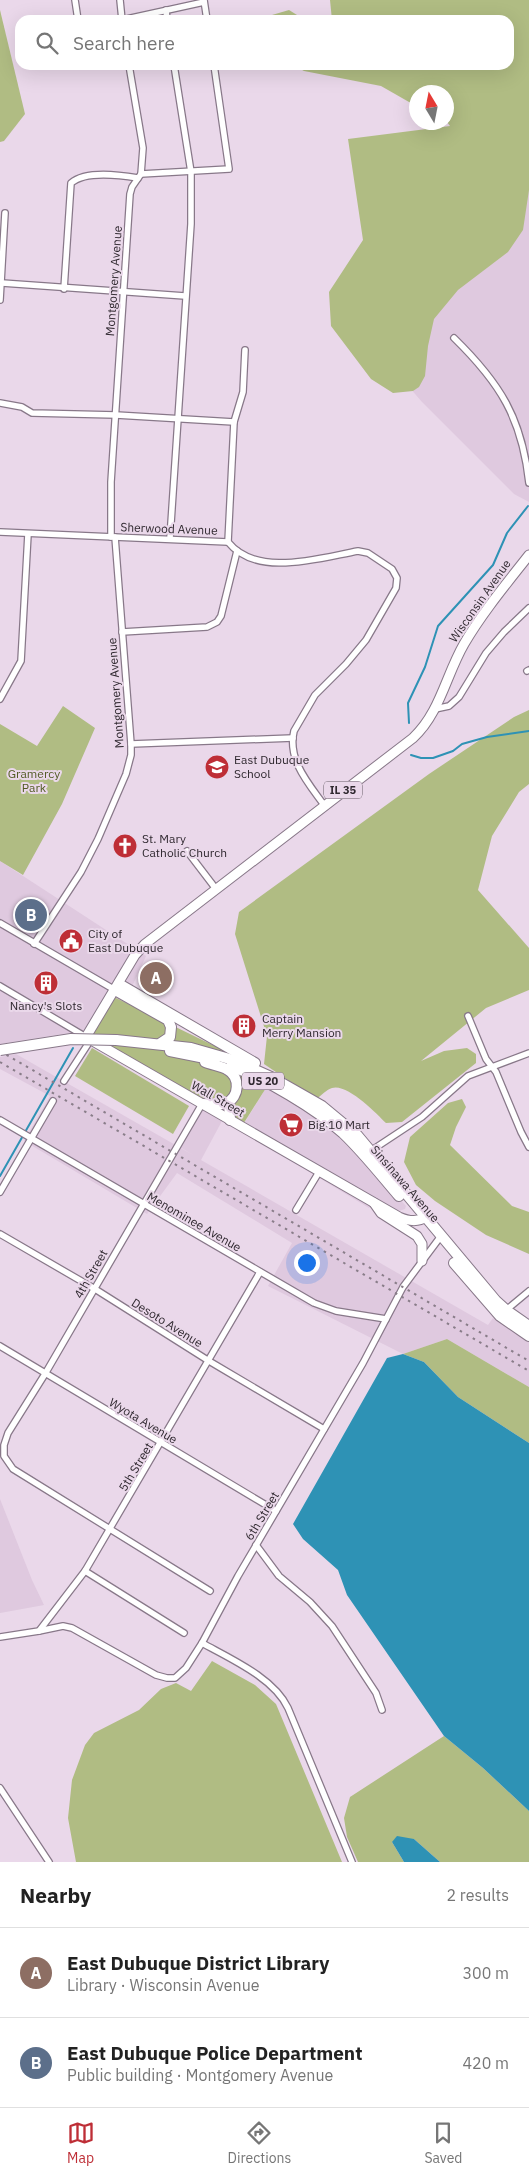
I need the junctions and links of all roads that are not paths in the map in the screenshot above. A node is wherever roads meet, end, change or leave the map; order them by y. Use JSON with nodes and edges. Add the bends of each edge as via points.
{"nodes":[{"id":1,"x":75,"y":0,"type":"edge"},
{"id":2,"x":120,"y":0,"type":"edge"},
{"id":3,"x":204,"y":1,"type":"edge"},
{"id":4,"x":166,"y":10,"type":"junction"},
{"id":5,"x":77,"y":15,"type":"edge"},
{"id":6,"x":122,"y":15,"type":"edge"},
{"id":7,"x":144,"y":15,"type":"edge"},
{"id":8,"x":167,"y":15,"type":"edge"},
{"id":9,"x":206,"y":15,"type":"edge"},
{"id":10,"x":130,"y":70,"type":"edge"},
{"id":11,"x":175,"y":70,"type":"edge"},
{"id":12,"x":215,"y":70,"type":"edge"},
{"id":13,"x":191,"y":172,"type":"junction"},
{"id":14,"x":139,"y":176,"type":"junction"},
{"id":15,"x":5,"y":213,"type":"dead end"},
{"id":16,"x":2,"y":284,"type":"junction"},
{"id":17,"x":64,"y":289,"type":"junction"},
{"id":18,"x":124,"y":293,"type":"junction"},
{"id":19,"x":185,"y":296,"type":"junction"},
{"id":20,"x":0,"y":300,"type":"edge"},
{"id":21,"x":454,"y":338,"type":"dead end"},
{"id":22,"x":245,"y":350,"type":"dead end"},
{"id":23,"x":0,"y":403,"type":"edge"},
{"id":24,"x":116,"y":415,"type":"junction"},
{"id":25,"x":178,"y":418,"type":"junction"},
{"id":26,"x":234,"y":422,"type":"junction"},
{"id":27,"x":529,"y":483,"type":"edge"},
{"id":28,"x":0,"y":532,"type":"edge"},
{"id":29,"x":28,"y":534,"type":"junction"},
{"id":30,"x":113,"y":537,"type":"junction"},
{"id":31,"x":170,"y":538,"type":"junction"},
{"id":32,"x":228,"y":542,"type":"junction"},
{"id":33,"x":236,"y":551,"type":"junction"},
{"id":34,"x":529,"y":555,"type":"edge"},
{"id":35,"x":529,"y":608,"type":"edge"},
{"id":36,"x":122,"y":632,"type":"junction"},
{"id":37,"x":0,"y":699,"type":"edge"},
{"id":38,"x":435,"y":709,"type":"junction"},
{"id":39,"x":293,"y":738,"type":"junction"},
{"id":40,"x":131,"y":744,"type":"junction"},
{"id":41,"x":324,"y":805,"type":"junction"},
{"id":42,"x":187,"y":851,"type":"dead end"},
{"id":43,"x":216,"y":889,"type":"junction"},
{"id":44,"x":0,"y":923,"type":"edge"},
{"id":45,"x":34,"y":944,"type":"junction"},
{"id":46,"x":0,"y":986,"type":"edge"},
{"id":47,"x":117,"y":987,"type":"junction"},
{"id":48,"x":468,"y":1016,"type":"dead end"},
{"id":49,"x":86,"y":1037,"type":"junction"},
{"id":50,"x":143,"y":1043,"type":"junction"},
{"id":51,"x":161,"y":1043,"type":"junction"},
{"id":52,"x":0,"y":1050,"type":"edge"},
{"id":53,"x":529,"y":1053,"type":"edge"},
{"id":54,"x":188,"y":1055,"type":"junction"},
{"id":55,"x":491,"y":1068,"type":"junction"},
{"id":56,"x":64,"y":1081,"type":"dead end"},
{"id":57,"x":295,"y":1090,"type":"junction"},
{"id":58,"x":53,"y":1101,"type":"dead end"},
{"id":59,"x":229,"y":1102,"type":"junction"},
{"id":60,"x":202,"y":1104,"type":"junction"},
{"id":61,"x":0,"y":1120,"type":"edge"},
{"id":62,"x":230,"y":1120,"type":"junction"},
{"id":63,"x":29,"y":1136,"type":"junction"},
{"id":64,"x":529,"y":1146,"type":"edge"},
{"id":65,"x":368,"y":1153,"type":"junction"},
{"id":66,"x":319,"y":1172,"type":"junction"},
{"id":67,"x":0,"y":1192,"type":"edge"},
{"id":68,"x":374,"y":1203,"type":"junction"},
{"id":69,"x":144,"y":1204,"type":"junction"},
{"id":70,"x":296,"y":1210,"type":"dead end"},
{"id":71,"x":423,"y":1218,"type":"junction"},
{"id":72,"x":0,"y":1234,"type":"edge"},
{"id":73,"x":439,"y":1238,"type":"junction"},
{"id":74,"x":422,"y":1261,"type":"junction"},
{"id":75,"x":260,"y":1272,"type":"junction"},
{"id":76,"x":95,"y":1289,"type":"junction"},
{"id":77,"x":529,"y":1292,"type":"edge"},
{"id":78,"x":503,"y":1313,"type":"junction"},
{"id":79,"x":386,"y":1319,"type":"junction"},
{"id":80,"x":529,"y":1326,"type":"edge"},
{"id":81,"x":529,"y":1336,"type":"edge"},
{"id":82,"x":0,"y":1346,"type":"edge"},
{"id":83,"x":209,"y":1361,"type":"junction"},
{"id":84,"x":45,"y":1374,"type":"junction"},
{"id":85,"x":324,"y":1429,"type":"junction"},
{"id":86,"x":161,"y":1443,"type":"junction"},
{"id":87,"x":276,"y":1512,"type":"junction"},
{"id":88,"x":110,"y":1529,"type":"junction"},
{"id":89,"x":256,"y":1545,"type":"junction"},
{"id":90,"x":85,"y":1571,"type":"junction"},
{"id":91,"x":210,"y":1591,"type":"dead end"},
{"id":92,"x":39,"y":1631,"type":"junction"},
{"id":93,"x":184,"y":1634,"type":"dead end"},
{"id":94,"x":0,"y":1637,"type":"edge"},
{"id":95,"x":202,"y":1643,"type":"junction"},
{"id":96,"x":382,"y":1710,"type":"dead end"},
{"id":97,"x":0,"y":1788,"type":"edge"},
{"id":98,"x":49,"y":1862,"type":"edge"},
{"id":99,"x":352,"y":1862,"type":"edge"}],
"edges":[{"from":1,"to":5,"type":"street"},
{"from":2,"to":6,"type":"street"},
{"from":3,"to":4,"type":"street"},
{"from":3,"to":9,"type":"street"},
{"from":4,"to":7,"type":"street"},
{"from":4,"to":8,"type":"street"},
{"from":10,"to":14,"type":"street","name":"Montgomery Avenue","via":[[142,148]]},
{"from":11,"to":13,"type":"street"},
{"from":12,"to":13,"type":"street","via":[[229,169]]},
{"from":13,"to":14,"type":"street"},
{"from":13,"to":19,"type":"street","via":[[191,224]]},
{"from":14,"to":17,"type":"street","via":[[111,174],[78,178],[72,183]]},
{"from":14,"to":18,"type":"street","name":"Montgomery Avenue","via":[[130,194]]},
{"from":15,"to":16,"type":"street"},
{"from":16,"to":17,"type":"street"},
{"from":16,"to":20,"type":"street"},
{"from":17,"to":18,"type":"street"},
{"from":18,"to":19,"type":"street"},
{"from":18,"to":24,"type":"street","name":"Montgomery Avenue"},
{"from":19,"to":25,"type":"street"},
{"from":21,"to":27,"type":"street","via":[[483,367],[512,413],[524,445]]},
{"from":22,"to":26,"type":"street","via":[[243,392]]},
{"from":23,"to":24,"type":"street","via":[[22,407],[32,413]]},
{"from":24,"to":25,"type":"street"},
{"from":24,"to":30,"type":"street","name":"Montgomery Avenue","via":[[111,482]]},
{"from":25,"to":26,"type":"street"},
{"from":25,"to":31,"type":"street"},
{"from":26,"to":32,"type":"street"},
{"from":28,"to":29,"type":"street","name":"Sherwood Avenue"},
{"from":29,"to":30,"type":"street","name":"Sherwood Avenue"},
{"from":29,"to":37,"type":"street","via":[[21,661]]},
{"from":30,"to":31,"type":"street","name":"Sherwood Avenue"},
{"from":30,"to":36,"type":"street","name":"Montgomery Avenue"},
{"from":31,"to":32,"type":"street","name":"Sherwood Avenue"},
{"from":32,"to":33,"type":"street","name":"Sherwood Avenue"},
{"from":33,"to":36,"type":"street","via":[[217,622],[207,627]]},
{"from":33,"to":39,"type":"street","name":"Sherwood Avenue","via":[[275,564],[358,551],[368,553],[387,565],[397,578],[393,594],[360,648],[310,702]]},
{"from":34,"to":38,"type":"main road","name":"Wisconsin Avenue","number":"IL 35","via":[[464,643]]},
{"from":35,"to":38,"type":"street","via":[[491,647],[459,697],[449,706]]},
{"from":36,"to":40,"type":"street","name":"Montgomery Avenue"},
{"from":38,"to":41,"type":"main road","name":"Wisconsin Avenue","number":"IL 35","via":[[413,738]]},
{"from":39,"to":40,"type":"street"},
{"from":39,"to":41,"type":"street","via":[[298,768]]},
{"from":40,"to":45,"type":"street","name":"Montgomery Avenue","via":[[126,774],[98,839],[81,872]]},
{"from":41,"to":43,"type":"main road","name":"Wisconsin Avenue","number":"IL 35"},
{"from":42,"to":43,"type":"street"},
{"from":43,"to":47,"type":"main road","name":"Wisconsin Avenue","number":"IL 35","via":[[140,950]]},
{"from":44,"to":45,"type":"street"},
{"from":45,"to":47,"type":"street"},
{"from":46,"to":49,"type":"street","name":"Wall Street"},
{"from":47,"to":49,"type":"main road","number":"IL 35"},
{"from":47,"to":51,"type":"highway","via":[[168,1020],[170,1037]]},
{"from":47,"to":57,"type":"highway","via":[[255,1063]]},
{"from":48,"to":55,"type":"street"},
{"from":49,"to":56,"type":"street","via":[[88,1044]]},
{"from":49,"to":60,"type":"main road","name":"Wall Street"},
{"from":50,"to":51,"type":"highway","name":"Sinsinawa Avenue","number":"US 20"},
{"from":50,"to":52,"type":"highway","number":"US 20","bridge":true,"via":[[71,1039]]},
{"from":50,"to":54,"type":"highway","name":"Sinsinawa Avenue","number":"US 20"},
{"from":51,"to":57,"type":"highway","name":"Sinsinawa Avenue","number":"US 20","via":[[234,1060]]},
{"from":53,"to":55,"type":"street"},
{"from":54,"to":59,"type":"highway","via":[[234,1075],[236,1091]]},
{"from":54,"to":65,"type":"highway","name":"Sinsinawa Avenue","number":"US 20","via":[[238,1068],[268,1084],[329,1122]]},
{"from":55,"to":64,"type":"street","via":[[496,1072]]},
{"from":55,"to":65,"type":"street","via":[[468,1076],[422,1117]]},
{"from":57,"to":65,"type":"highway","name":"Sinsinawa Avenue","number":"US 20","via":[[341,1121]]},
{"from":58,"to":63,"type":"street"},
{"from":59,"to":60,"type":"highway"},
{"from":59,"to":62,"type":"highway"},
{"from":60,"to":62,"type":"main road","name":"Wall Street"},
{"from":60,"to":69,"type":"street","name":"4th Street"},
{"from":61,"to":63,"type":"street","name":"Menominee Avenue"},
{"from":62,"to":66,"type":"main road","name":"Wall Street"},
{"from":63,"to":67,"type":"street"},
{"from":63,"to":69,"type":"street","name":"Menominee Avenue"},
{"from":65,"to":71,"type":"highway","name":"Sinsinawa Avenue","number":"US 20"},
{"from":66,"to":68,"type":"main road","name":"Wall Street"},
{"from":66,"to":70,"type":"street"},
{"from":68,"to":71,"type":"main road","name":"Wall Street","via":[[404,1219]]},
{"from":68,"to":74,"type":"main road","via":[[381,1213],[417,1236],[422,1248]]},
{"from":69,"to":75,"type":"street","name":"Menominee Avenue"},
{"from":69,"to":76,"type":"street","name":"4th Street"},
{"from":71,"to":73,"type":"highway","name":"Sinsinawa Avenue","number":"US 20"},
{"from":72,"to":76,"type":"street","name":"Desoto Avenue"},
{"from":73,"to":74,"type":"street","name":"6th Street"},
{"from":73,"to":78,"type":"highway","name":"Sinsinawa Avenue","number":"US 20"},
{"from":74,"to":79,"type":"street","name":"6th Street"},
{"from":75,"to":79,"type":"street","name":"Menominee Avenue","via":[[330,1309]]},
{"from":75,"to":83,"type":"street","name":"5th Street"},
{"from":76,"to":83,"type":"street","name":"Desoto Avenue"},
{"from":76,"to":84,"type":"street","name":"4th Street"},
{"from":77,"to":78,"type":"street"},
{"from":78,"to":80,"type":"highway","name":"Sinsinawa Avenue","number":"US 20"},
{"from":78,"to":81,"type":"highway","name":"Sinsinawa Avenue","number":"US 20"},
{"from":79,"to":85,"type":"street","name":"6th Street"},
{"from":82,"to":84,"type":"street","name":"Wyota Avenue"},
{"from":83,"to":85,"type":"street","name":"Desoto Avenue"},
{"from":83,"to":86,"type":"street","name":"5th Street"},
{"from":84,"to":86,"type":"street","name":"Wyota Avenue"},
{"from":84,"to":88,"type":"street","name":"4th Street","via":[[8,1433],[4,1456],[13,1469]]},
{"from":85,"to":87,"type":"street","name":"6th Street"},
{"from":86,"to":87,"type":"street","name":"Wyota Avenue"},
{"from":86,"to":88,"type":"street","name":"5th Street"},
{"from":87,"to":89,"type":"street","name":"6th Street"},
{"from":88,"to":90,"type":"street","name":"5th Street"},
{"from":88,"to":91,"type":"street"},
{"from":89,"to":95,"type":"street","name":"6th Street"},
{"from":89,"to":96,"type":"street","via":[[279,1576],[332,1626],[376,1693]]},
{"from":90,"to":92,"type":"street","name":"5th Street"},
{"from":90,"to":93,"type":"street"},
{"from":92,"to":94,"type":"street"},
{"from":92,"to":95,"type":"street","name":"6th Street","via":[[63,1626],[72,1628],[150,1672],[167,1678],[182,1674]]},
{"from":95,"to":99,"type":"street","via":[[262,1679],[280,1694]]},
{"from":97,"to":98,"type":"street"}]}
